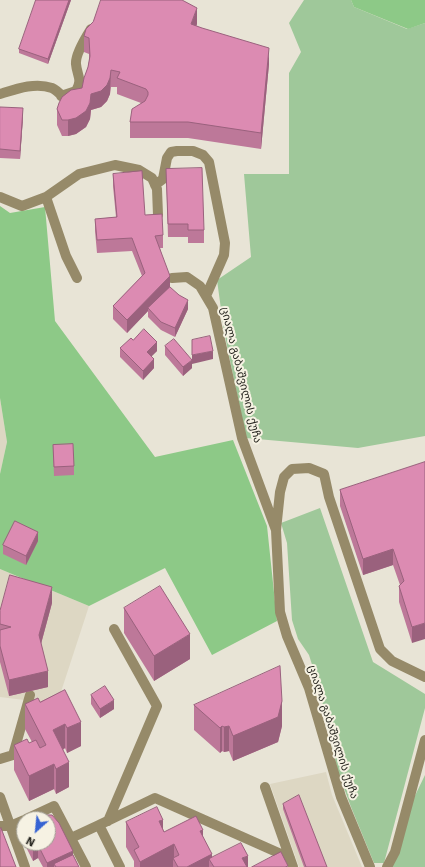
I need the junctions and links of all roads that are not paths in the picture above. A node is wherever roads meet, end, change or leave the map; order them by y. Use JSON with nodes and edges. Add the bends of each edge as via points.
{"nodes":[{"id":1,"x":93,"y":25,"type":"edge"},
{"id":2,"x":0,"y":94,"type":"edge"},
{"id":3,"x":61,"y":96,"type":"junction"},
{"id":4,"x":71,"y":105,"type":"edge"},
{"id":5,"x":155,"y":185,"type":"junction"},
{"id":6,"x":0,"y":196,"type":"edge"},
{"id":7,"x":46,"y":197,"type":"junction"},
{"id":8,"x":158,"y":215,"type":"edge"},
{"id":9,"x":77,"y":278,"type":"dead end"},
{"id":10,"x":172,"y":278,"type":"dead end"},
{"id":11,"x":206,"y":296,"type":"junction"},
{"id":12,"x":276,"y":530,"type":"junction"},
{"id":13,"x":114,"y":630,"type":"dead end"},
{"id":14,"x":425,"y":677,"type":"edge"},
{"id":15,"x":30,"y":695,"type":"dead end"},
{"id":16,"x":425,"y":740,"type":"edge"},
{"id":17,"x":0,"y":759,"type":"edge"},
{"id":18,"x":265,"y":787,"type":"dead end"},
{"id":19,"x":0,"y":797,"type":"edge"},
{"id":20,"x":43,"y":811,"type":"edge"},
{"id":21,"x":16,"y":822,"type":"edge"},
{"id":22,"x":104,"y":823,"type":"junction"},
{"id":23,"x":5,"y":826,"type":"edge"},
{"id":24,"x":71,"y":838,"type":"junction"},
{"id":25,"x":292,"y":863,"type":"edge"},
{"id":26,"x":25,"y":867,"type":"edge"},
{"id":27,"x":86,"y":867,"type":"edge"},
{"id":28,"x":120,"y":867,"type":"edge"},
{"id":29,"x":370,"y":867,"type":"edge"},
{"id":30,"x":387,"y":867,"type":"edge"}],
"edges":[{"from":1,"to":3,"type":"street","via":[[82,44],[76,63],[80,84],[76,91]]},
{"from":2,"to":3,"type":"street","via":[[40,86],[53,88]]},
{"from":3,"to":4,"type":"street"},
{"from":5,"to":7,"type":"street","via":[[152,178],[139,170],[115,165],[79,174]]},
{"from":5,"to":8,"type":"street"},
{"from":5,"to":11,"type":"street","via":[[163,179],[167,158],[171,152],[193,151],[203,155],[208,162],[225,243],[224,254]]},
{"from":6,"to":7,"type":"street","via":[[22,206]]},
{"from":7,"to":9,"type":"street","via":[[66,256]]},
{"from":10,"to":11,"type":"street","name":"ციალა გაბაშვილის ქუჩა","via":[[187,277],[200,286]]},
{"from":11,"to":12,"type":"street","name":"ციალა გაბაშვილის ქუჩა","via":[[213,308],[242,438]]},
{"from":12,"to":14,"type":"street","via":[[284,478],[292,469],[309,468],[324,474],[333,495],[380,648],[392,661]]},
{"from":12,"to":29,"type":"street","name":"ციალა გაბაშვილის ქუჩა","via":[[280,612],[287,636],[309,688],[341,797]]},
{"from":13,"to":22,"type":"street","via":[[157,706]]},
{"from":15,"to":17,"type":"street","via":[[13,754]]},
{"from":16,"to":30,"type":"street","via":[[395,852]]},
{"from":18,"to":25,"type":"street"},
{"from":19,"to":23,"type":"street"},
{"from":20,"to":24,"type":"street","via":[[54,806]]},
{"from":21,"to":23,"type":"street"},
{"from":22,"to":24,"type":"street"},
{"from":22,"to":25,"type":"street","via":[[155,798]]},
{"from":22,"to":28,"type":"street"},
{"from":23,"to":26,"type":"street"},
{"from":24,"to":27,"type":"street"}]}
